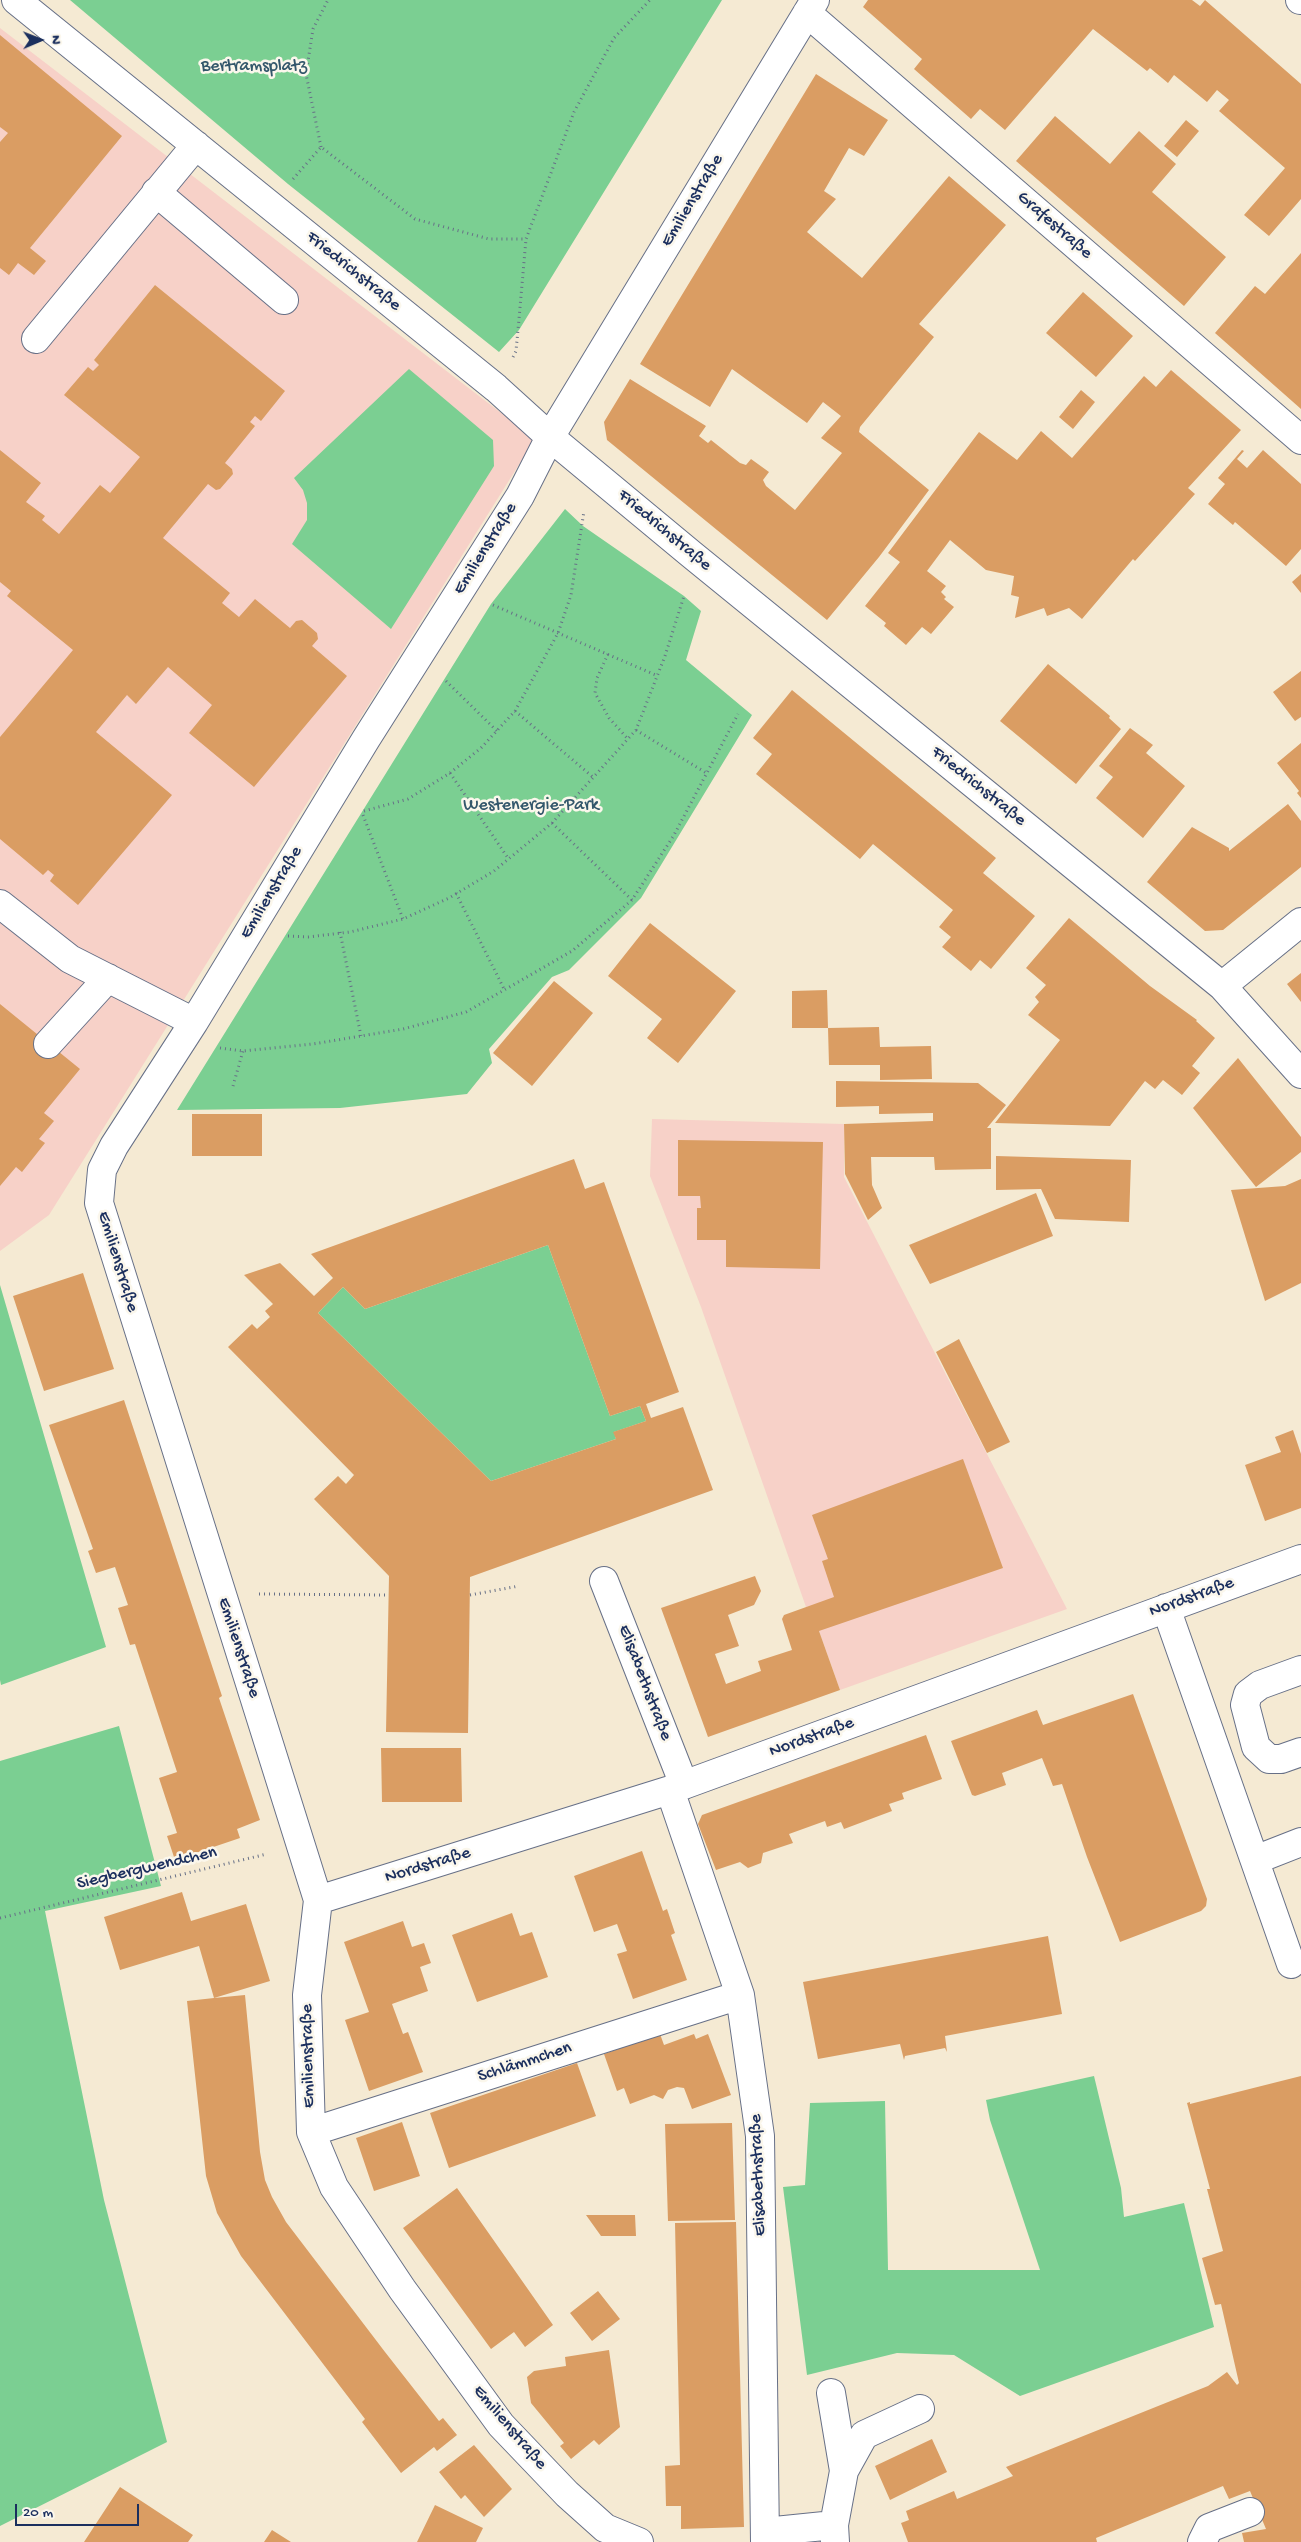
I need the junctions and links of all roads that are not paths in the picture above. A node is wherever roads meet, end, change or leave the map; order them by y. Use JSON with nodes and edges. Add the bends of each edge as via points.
{"nodes":[{"id":1,"x":16,"y":0,"type":"edge"},
{"id":2,"x":811,"y":7,"type":"edge"},
{"id":3,"x":196,"y":144,"type":"junction"},
{"id":4,"x":156,"y":192,"type":"junction"},
{"id":5,"x":284,"y":300,"type":"dead end"},
{"id":6,"x":36,"y":339,"type":"dead end"},
{"id":7,"x":550,"y":437,"type":"junction"},
{"id":8,"x":1301,"y":440,"type":"edge"},
{"id":9,"x":0,"y":904,"type":"edge"},
{"id":10,"x":1301,"y":922,"type":"edge"},
{"id":11,"x":108,"y":978,"type":"junction"},
{"id":12,"x":1222,"y":986,"type":"junction"},
{"id":13,"x":188,"y":1031,"type":"junction"},
{"id":14,"x":48,"y":1044,"type":"dead end"},
{"id":15,"x":1301,"y":1074,"type":"edge"},
{"id":16,"x":1301,"y":1559,"type":"edge"},
{"id":17,"x":604,"y":1581,"type":"dead end"},
{"id":18,"x":1166,"y":1608,"type":"junction"},
{"id":19,"x":1301,"y":1670,"type":"edge"},
{"id":20,"x":1301,"y":1752,"type":"edge"},
{"id":21,"x":677,"y":1788,"type":"junction"},
{"id":22,"x":1301,"y":1842,"type":"edge"},
{"id":23,"x":1255,"y":1860,"type":"junction"},
{"id":24,"x":318,"y":1900,"type":"junction"},
{"id":25,"x":1291,"y":1964,"type":"dead end"},
{"id":26,"x":740,"y":1995,"type":"junction"},
{"id":27,"x":310,"y":2132,"type":"junction"},
{"id":28,"x":831,"y":2393,"type":"dead end"},
{"id":29,"x":920,"y":2409,"type":"dead end"},
{"id":30,"x":844,"y":2471,"type":"junction"},
{"id":31,"x":1250,"y":2512,"type":"dead end"},
{"id":32,"x":834,"y":2534,"type":"edge"},
{"id":33,"x":765,"y":2537,"type":"edge"},
{"id":34,"x":1208,"y":2537,"type":"edge"},
{"id":35,"x":639,"y":2542,"type":"edge"}],
"edges":[{"from":1,"to":3,"type":"street","name":"Friedrichstraße"},
{"from":2,"to":7,"type":"street","name":"Emilienstraße"},
{"from":2,"to":8,"type":"street","name":"Grafestraße"},
{"from":3,"to":4,"type":"street"},
{"from":3,"to":7,"type":"street","name":"Friedrichstraße","via":[[496,388]]},
{"from":4,"to":5,"type":"street"},
{"from":4,"to":6,"type":"street"},
{"from":7,"to":12,"type":"street","name":"Friedrichstraße"},
{"from":7,"to":13,"type":"street","name":"Emilienstraße","via":[[520,496],[366,739]]},
{"from":9,"to":11,"type":"street","via":[[70,959]]},
{"from":10,"to":12,"type":"street"},
{"from":11,"to":13,"type":"street"},
{"from":11,"to":14,"type":"street"},
{"from":12,"to":15,"type":"street","name":"Friedrichstraße"},
{"from":13,"to":24,"type":"street","name":"Emilienstraße","via":[[114,1146],[102,1170],[99,1203]]},
{"from":16,"to":18,"type":"street","name":"Nordstraße"},
{"from":17,"to":21,"type":"street","name":"Elisabethstraße"},
{"from":18,"to":21,"type":"street","name":"Nordstraße"},
{"from":18,"to":23,"type":"street"},
{"from":19,"to":20,"type":"street","via":[[1260,1685],[1248,1694],[1245,1705],[1256,1747],[1269,1758],[1281,1759]]},
{"from":21,"to":24,"type":"street","name":"Nordstraße"},
{"from":21,"to":26,"type":"street","name":"Elisabethstraße"},
{"from":22,"to":23,"type":"street"},
{"from":23,"to":25,"type":"street"},
{"from":24,"to":27,"type":"street","name":"Emilienstraße","via":[[308,1995]]},
{"from":26,"to":27,"type":"street","name":"Schlämmchen"},
{"from":26,"to":33,"type":"street","name":"Elisabethstraße","via":[[760,2136]]},
{"from":27,"to":35,"type":"street","name":"Emilienstraße","via":[[334,2188],[402,2289],[501,2425],[567,2494],[605,2528]]},
{"from":28,"to":30,"type":"street"},
{"from":29,"to":30,"type":"street","via":[[864,2435]]},
{"from":30,"to":32,"type":"street"},
{"from":31,"to":34,"type":"street"},
{"from":32,"to":33,"type":"street"}]}
